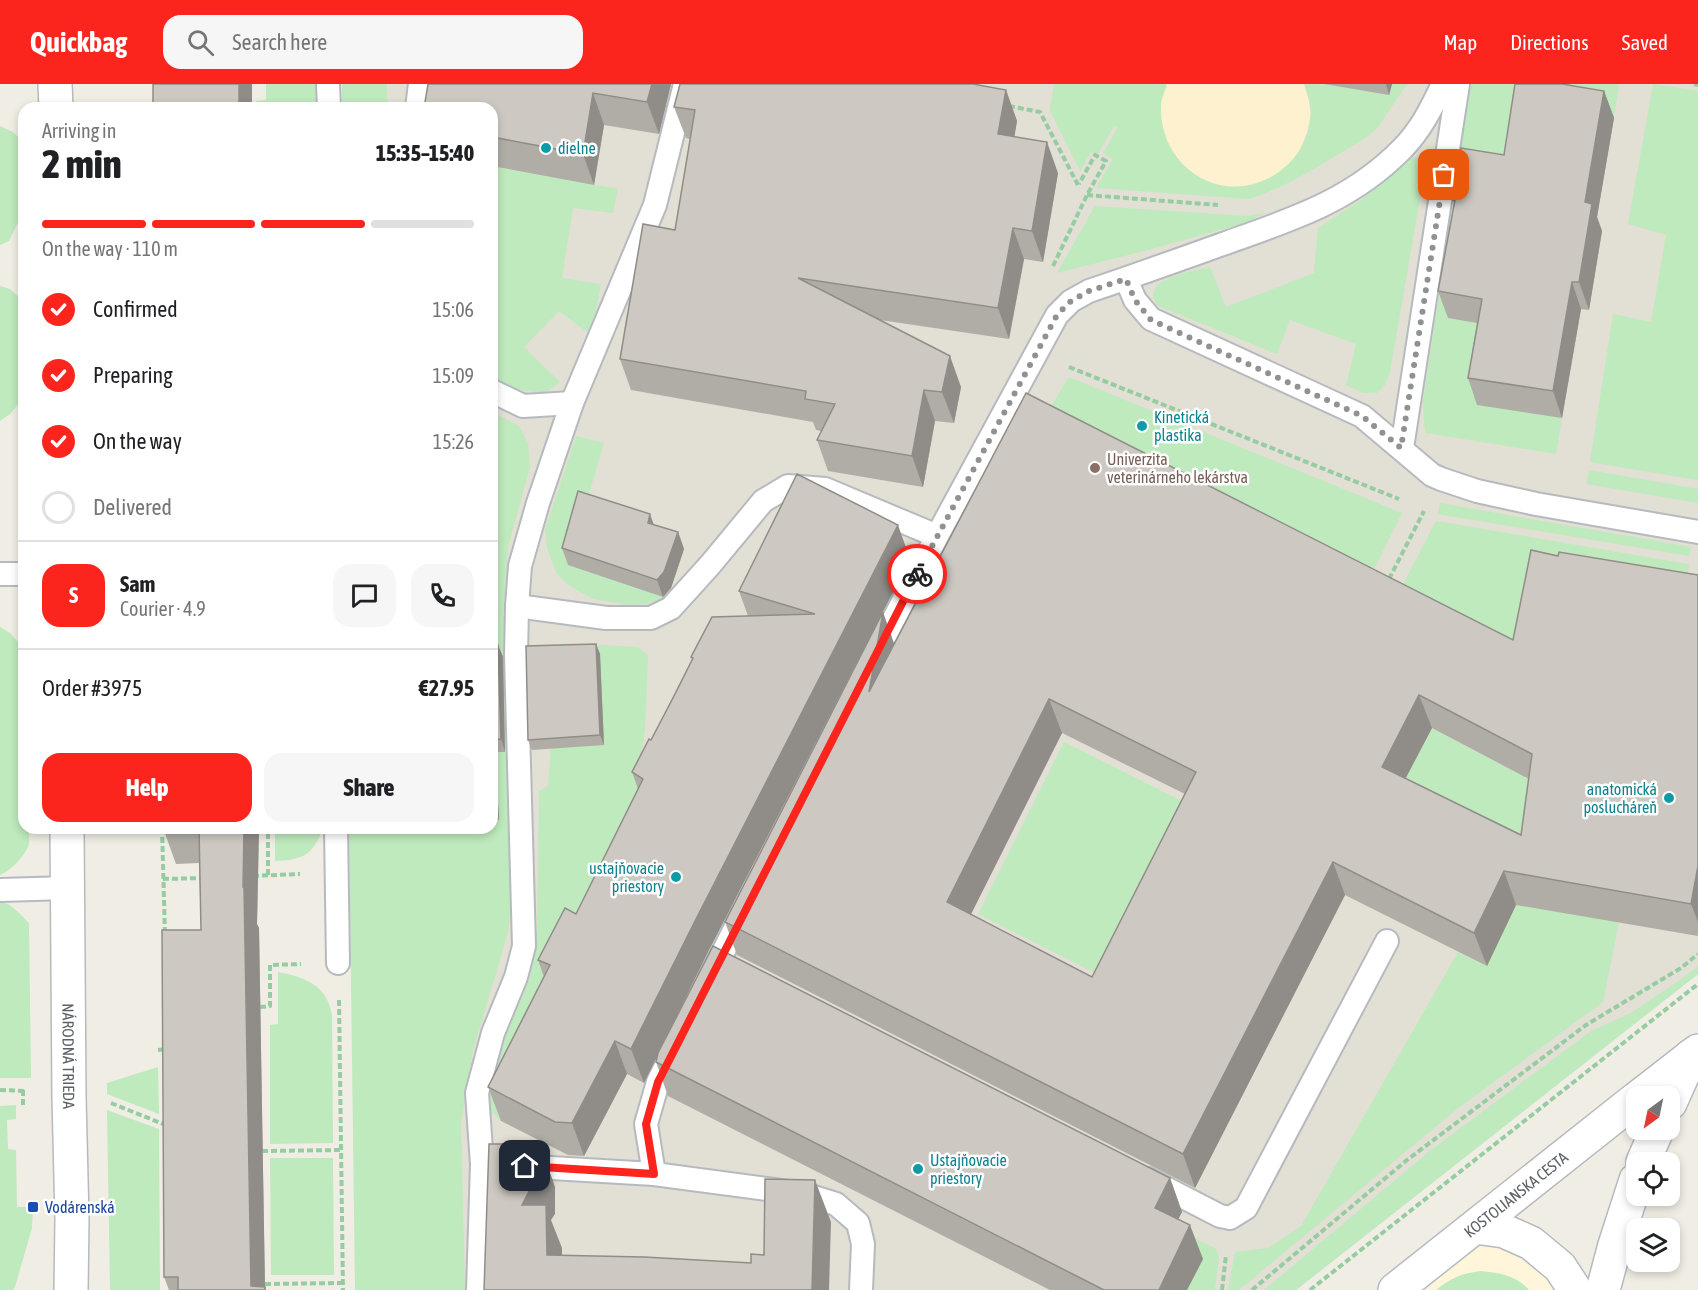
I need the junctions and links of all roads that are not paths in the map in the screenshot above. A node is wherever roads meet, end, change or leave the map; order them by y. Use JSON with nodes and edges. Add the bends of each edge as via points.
{"nodes":[{"id":1,"x":55,"y":84,"type":"edge"},
{"id":2,"x":328,"y":84,"type":"edge"},
{"id":3,"x":420,"y":84,"type":"edge"},
{"id":4,"x":686,"y":84,"type":"edge"},
{"id":5,"x":1443,"y":84,"type":"edge"},
{"id":6,"x":1458,"y":84,"type":"edge"},
{"id":7,"x":56,"y":102,"type":"edge"},
{"id":8,"x":329,"y":102,"type":"edge"},
{"id":9,"x":418,"y":102,"type":"edge"},
{"id":10,"x":1126,"y":279,"type":"junction"},
{"id":11,"x":498,"y":395,"type":"edge"},
{"id":12,"x":572,"y":403,"type":"junction"},
{"id":13,"x":1401,"y":448,"type":"junction"},
{"id":14,"x":1698,"y":532,"type":"edge"},
{"id":15,"x":937,"y":536,"type":"junction"},
{"id":16,"x":0,"y":574,"type":"edge"},
{"id":17,"x":18,"y":574,"type":"edge"},
{"id":18,"x":517,"y":606,"type":"junction"},
{"id":19,"x":863,"y":677,"type":"edge"},
{"id":20,"x":67,"y":834,"type":"edge"},
{"id":21,"x":336,"y":834,"type":"edge"},
{"id":22,"x":68,"y":888,"type":"junction"},
{"id":23,"x":0,"y":890,"type":"edge"},
{"id":24,"x":751,"y":898,"type":"edge"},
{"id":25,"x":1387,"y":941,"type":"dead end"},
{"id":26,"x":719,"y":961,"type":"junction"},
{"id":27,"x":338,"y":963,"type":"road end"},
{"id":28,"x":741,"y":972,"type":"edge"},
{"id":29,"x":699,"y":1001,"type":"edge"},
{"id":30,"x":683,"y":1031,"type":"edge"},
{"id":31,"x":1695,"y":1053,"type":"edge"},
{"id":32,"x":1653,"y":1086,"type":"edge"},
{"id":33,"x":1678,"y":1086,"type":"edge"},
{"id":34,"x":1626,"y":1107,"type":"edge"},
{"id":35,"x":482,"y":1164,"type":"junction"},
{"id":36,"x":1125,"y":1167,"type":"edge"},
{"id":37,"x":654,"y":1174,"type":"junction"},
{"id":38,"x":1628,"y":1206,"type":"edge"},
{"id":39,"x":1475,"y":1227,"type":"junction"},
{"id":40,"x":69,"y":1288,"type":"edge"},
{"id":41,"x":478,"y":1290,"type":"edge"},
{"id":42,"x":861,"y":1290,"type":"edge"},
{"id":43,"x":1395,"y":1290,"type":"edge"},
{"id":44,"x":1575,"y":1290,"type":"edge"},
{"id":45,"x":1603,"y":1290,"type":"edge"}],
"edges":[{"from":1,"to":7,"type":"street"},
{"from":2,"to":8,"type":"lane"},
{"from":3,"to":9,"type":"lane"},
{"from":4,"to":12,"type":"lane","via":[[655,206]]},
{"from":5,"to":10,"type":"lane","via":[[1422,126],[1402,149],[1342,196],[1304,215]]},
{"from":6,"to":13,"type":"lane"},
{"from":10,"to":13,"type":"lane","via":[[1135,300],[1151,320],[1362,416]]},
{"from":10,"to":15,"type":"lane","via":[[1089,291],[1057,315]]},
{"from":11,"to":12,"type":"lane","via":[[523,406]]},
{"from":12,"to":18,"type":"lane","via":[[520,566]]},
{"from":13,"to":14,"type":"lane","via":[[1432,475],[1477,491]]},
{"from":15,"to":18,"type":"lane","via":[[825,489],[788,486],[763,501],[670,608],[651,618],[606,618]]},
{"from":15,"to":19,"type":"lane"},
{"from":16,"to":17,"type":"lane"},
{"from":18,"to":35,"type":"lane","via":[[524,946],[477,1093]]},
{"from":20,"to":22,"type":"street","name":"NÁRODNÁ TRIEDA"},
{"from":21,"to":27,"type":"lane"},
{"from":22,"to":23,"type":"lane"},
{"from":22,"to":40,"type":"street","name":"NÁRODNÁ TRIEDA","via":[[72,1219]]},
{"from":24,"to":26,"type":"lane"},
{"from":25,"to":36,"type":"lane","via":[[1246,1208],[1230,1218],[1220,1216]]},
{"from":26,"to":28,"type":"lane"},
{"from":26,"to":29,"type":"lane"},
{"from":30,"to":37,"type":"lane","via":[[658,1082],[646,1124]]},
{"from":31,"to":32,"type":"street","name":"KOSTOLIANSKA CESTA"},
{"from":31,"to":33,"type":"street"},
{"from":34,"to":39,"type":"street","name":"KOSTOLIANSKA CESTA"},
{"from":35,"to":37,"type":"lane"},
{"from":35,"to":41,"type":"lane"},
{"from":37,"to":42,"type":"lane","via":[[804,1194],[836,1204],[858,1223],[863,1244]]},
{"from":38,"to":45,"type":"street"},
{"from":39,"to":43,"type":"street","name":"KOSTOLIANSKA CESTA"},
{"from":39,"to":44,"type":"street","via":[[1504,1231],[1531,1243],[1560,1266]]}]}
